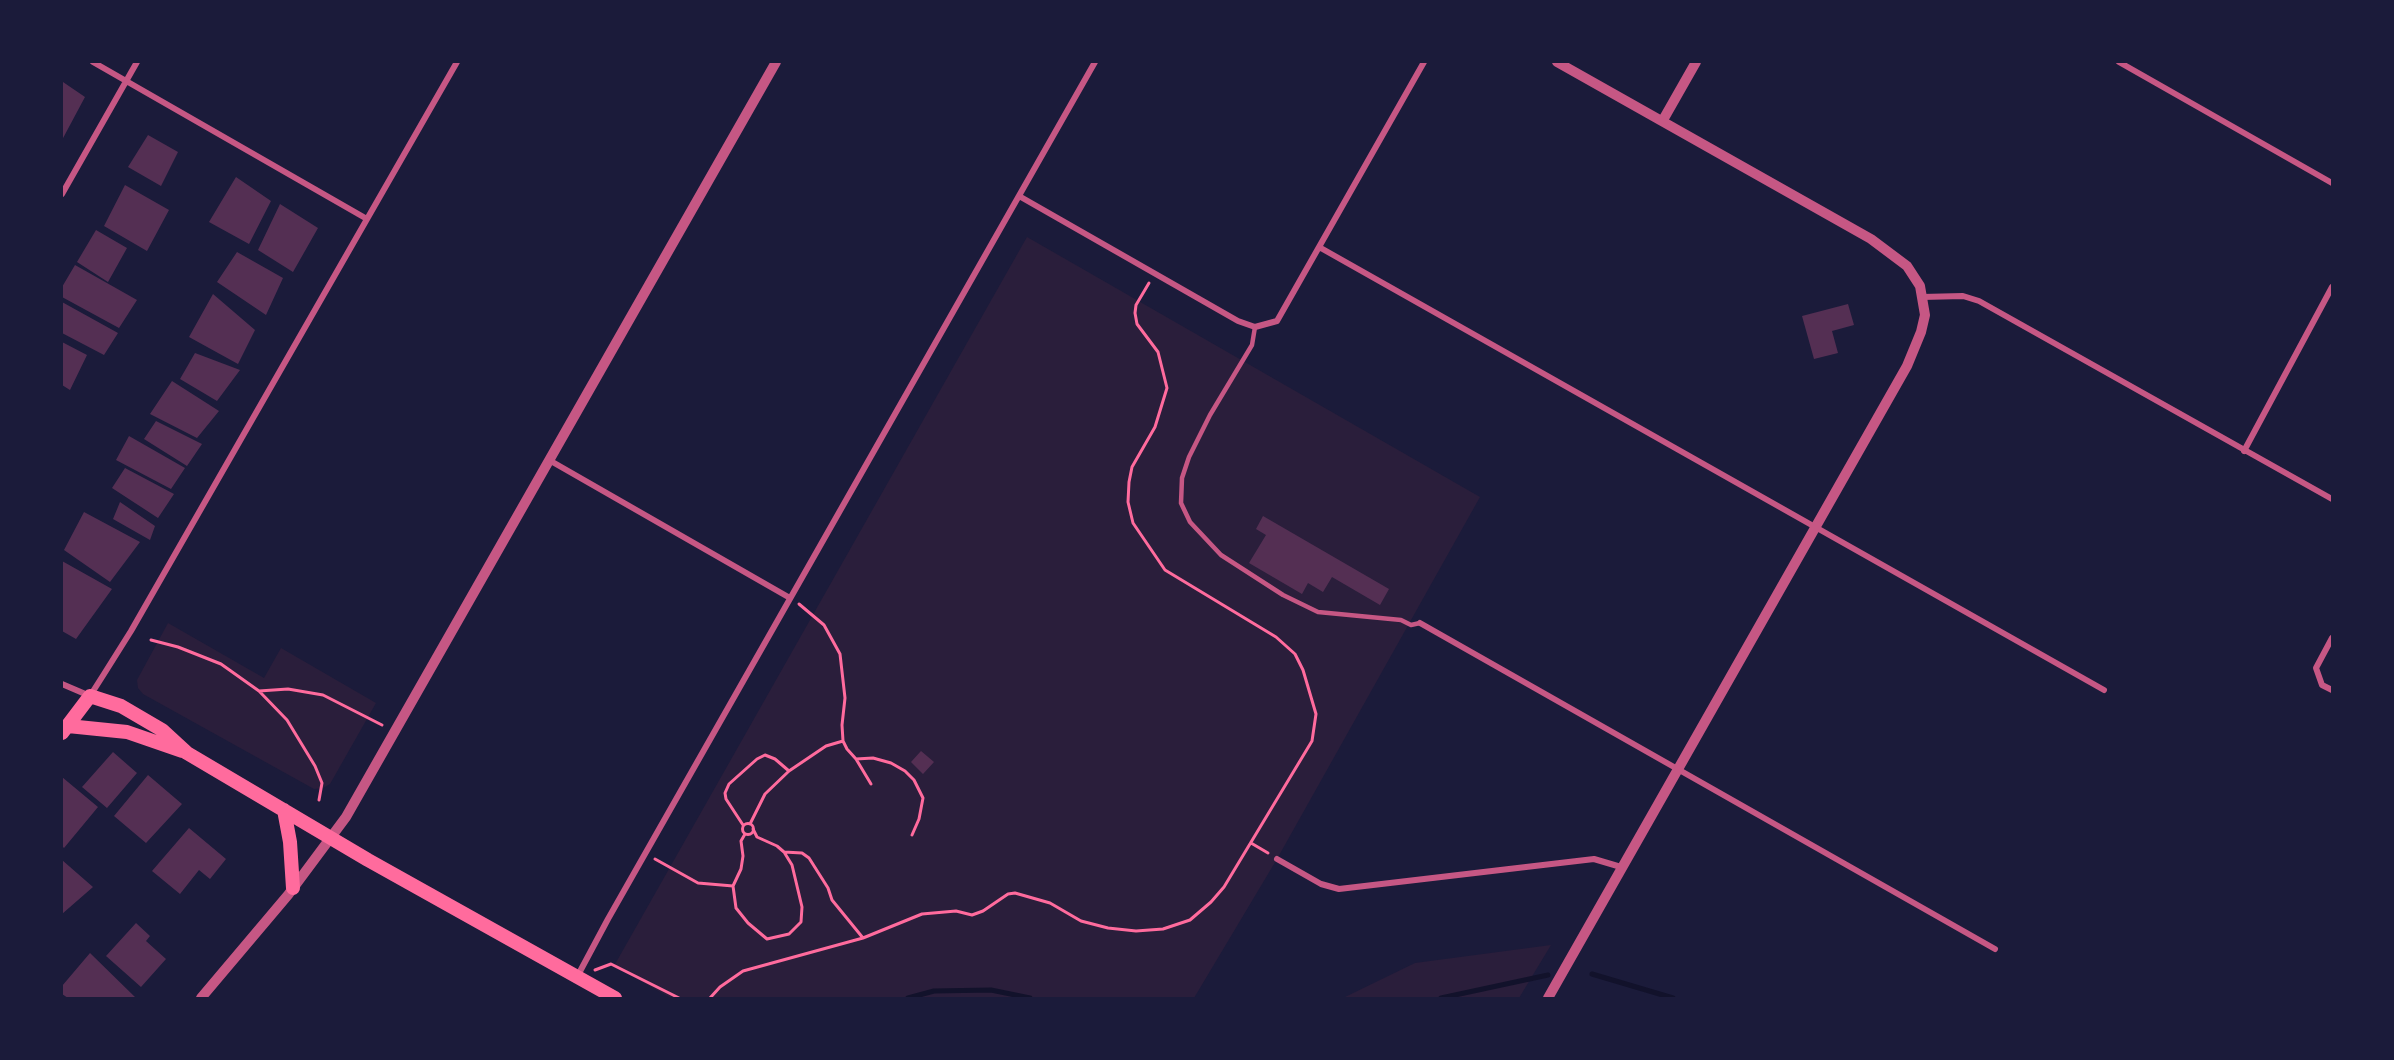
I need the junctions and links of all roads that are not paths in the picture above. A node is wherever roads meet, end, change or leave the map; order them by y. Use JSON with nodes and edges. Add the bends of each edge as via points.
{"nodes":[{"id":1,"x":93,"y":62,"type":"edge"},
{"id":2,"x":137,"y":62,"type":"edge"},
{"id":3,"x":457,"y":62,"type":"edge"},
{"id":4,"x":776,"y":62,"type":"edge"},
{"id":5,"x":1095,"y":62,"type":"edge"},
{"id":6,"x":1424,"y":62,"type":"edge"},
{"id":7,"x":1557,"y":62,"type":"edge"},
{"id":8,"x":1696,"y":62,"type":"edge"},
{"id":9,"x":2119,"y":62,"type":"edge"},
{"id":10,"x":126,"y":81,"type":"junction"},
{"id":11,"x":1663,"y":120,"type":"junction"},
{"id":12,"x":2332,"y":183,"type":"edge"},
{"id":13,"x":62,"y":194,"type":"edge"},
{"id":14,"x":1019,"y":196,"type":"junction"},
{"id":15,"x":367,"y":219,"type":"junction"},
{"id":16,"x":1319,"y":247,"type":"junction"},
{"id":17,"x":2332,"y":287,"type":"edge"},
{"id":18,"x":1922,"y":297,"type":"junction"},
{"id":19,"x":1255,"y":327,"type":"junction"},
{"id":20,"x":2244,"y":451,"type":"junction"},
{"id":21,"x":549,"y":460,"type":"junction"},
{"id":22,"x":2332,"y":499,"type":"edge"},
{"id":23,"x":1814,"y":527,"type":"junction"},
{"id":24,"x":790,"y":598,"type":"junction"},
{"id":25,"x":1420,"y":623,"type":"joint"},
{"id":26,"x":2332,"y":639,"type":"edge"},
{"id":27,"x":62,"y":684,"type":"edge"},
{"id":28,"x":2104,"y":690,"type":"dead end"},
{"id":29,"x":2332,"y":690,"type":"edge"},
{"id":30,"x":90,"y":696,"type":"junction"},
{"id":31,"x":65,"y":729,"type":"edge"},
{"id":32,"x":187,"y":753,"type":"junction"},
{"id":33,"x":1677,"y":769,"type":"junction"},
{"id":34,"x":284,"y":810,"type":"junction"},
{"id":35,"x":331,"y":837,"type":"junction"},
{"id":36,"x":1277,"y":859,"type":"road end"},
{"id":37,"x":1621,"y":867,"type":"junction"},
{"id":38,"x":293,"y":888,"type":"junction"},
{"id":39,"x":1995,"y":949,"type":"dead end"},
{"id":40,"x":577,"y":978,"type":"junction"},
{"id":41,"x":201,"y":999,"type":"edge"},
{"id":42,"x":615,"y":999,"type":"edge"},
{"id":43,"x":1548,"y":999,"type":"edge"}],
"edges":[{"from":1,"to":10,"type":"street"},
{"from":2,"to":10,"type":"street"},
{"from":3,"to":15,"type":"street"},
{"from":4,"to":21,"type":"street"},
{"from":5,"to":14,"type":"street"},
{"from":6,"to":16,"type":"street"},
{"from":7,"to":11,"type":"street"},
{"from":8,"to":11,"type":"street"},
{"from":9,"to":12,"type":"street"},
{"from":10,"to":13,"type":"street"},
{"from":10,"to":15,"type":"street"},
{"from":11,"to":18,"type":"street","via":[[1871,238],[1907,266]]},
{"from":14,"to":19,"type":"street","via":[[1238,321]]},
{"from":14,"to":24,"type":"street"},
{"from":15,"to":30,"type":"street","via":[[132,631]]},
{"from":16,"to":19,"type":"street","via":[[1277,321]]},
{"from":16,"to":23,"type":"street"},
{"from":17,"to":20,"type":"street"},
{"from":18,"to":20,"type":"street","via":[[1963,296],[1978,301]]},
{"from":18,"to":23,"type":"street","via":[[1925,315],[1907,366]]},
{"from":19,"to":25,"type":"lane","via":[[1252,345],[1210,415],[1182,478],[1181,503],[1190,522],[1221,555],[1283,595],[1318,612]]},
{"from":20,"to":22,"type":"street"},
{"from":21,"to":24,"type":"street"},
{"from":21,"to":35,"type":"street"},
{"from":23,"to":28,"type":"street"},
{"from":23,"to":33,"type":"street"},
{"from":24,"to":40,"type":"street"},
{"from":25,"to":33,"type":"street"},
{"from":26,"to":29,"type":"street","via":[[2316,668],[2322,685]]},
{"from":27,"to":30,"type":"street"},
{"from":30,"to":31,"type":"main road"},
{"from":30,"to":32,"type":"main road","via":[[142,717]]},
{"from":31,"to":32,"type":"main road","via":[[127,732]]},
{"from":32,"to":34,"type":"main road"},
{"from":33,"to":37,"type":"street"},
{"from":33,"to":39,"type":"street"},
{"from":34,"to":35,"type":"main road"},
{"from":34,"to":38,"type":"main road"},
{"from":35,"to":38,"type":"street"},
{"from":35,"to":40,"type":"main road"},
{"from":36,"to":37,"type":"street","via":[[1321,884],[1339,889],[1588,860]]},
{"from":37,"to":43,"type":"street"},
{"from":38,"to":41,"type":"street"},
{"from":40,"to":42,"type":"main road"}]}
